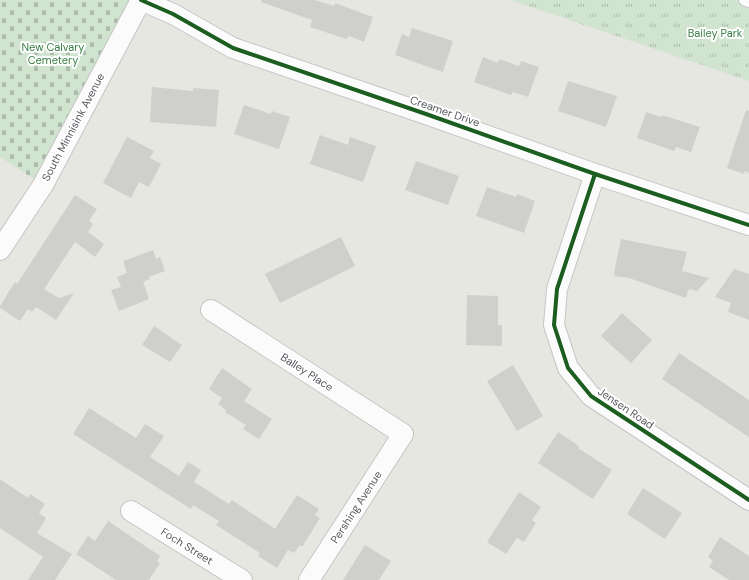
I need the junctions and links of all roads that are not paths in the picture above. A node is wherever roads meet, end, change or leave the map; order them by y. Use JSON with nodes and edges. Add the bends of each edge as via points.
{"nodes":[{"id":1,"x":141,"y":0,"type":"edge"},
{"id":2,"x":744,"y":0,"type":"edge"},
{"id":3,"x":749,"y":2,"type":"edge"},
{"id":4,"x":595,"y":174,"type":"junction"},
{"id":5,"x":749,"y":225,"type":"edge"},
{"id":6,"x":0,"y":250,"type":"edge"},
{"id":7,"x":210,"y":310,"type":"dead end"},
{"id":8,"x":403,"y":434,"type":"joint"},
{"id":9,"x":749,"y":500,"type":"edge"},
{"id":10,"x":132,"y":511,"type":"dead end"},
{"id":11,"x":242,"y":580,"type":"edge"},
{"id":12,"x":309,"y":580,"type":"edge"}],
"edges":[{"from":1,"to":4,"type":"street","name":"Creamer Drive","via":[[173,14],[233,48]]},
{"from":1,"to":6,"type":"street","name":"South Minnisink Avenue","via":[[43,185]]},
{"from":2,"to":3,"type":"lane"},
{"from":4,"to":5,"type":"street","name":"Creamer Drive"},
{"from":4,"to":9,"type":"street","name":"Jensen Road","via":[[557,289],[554,325],[568,368],[591,396]]},
{"from":7,"to":8,"type":"street","name":"Balley Place"},
{"from":8,"to":12,"type":"street","name":"Pershing Avenue"},
{"from":10,"to":11,"type":"street","name":"Foch Street"}]}
